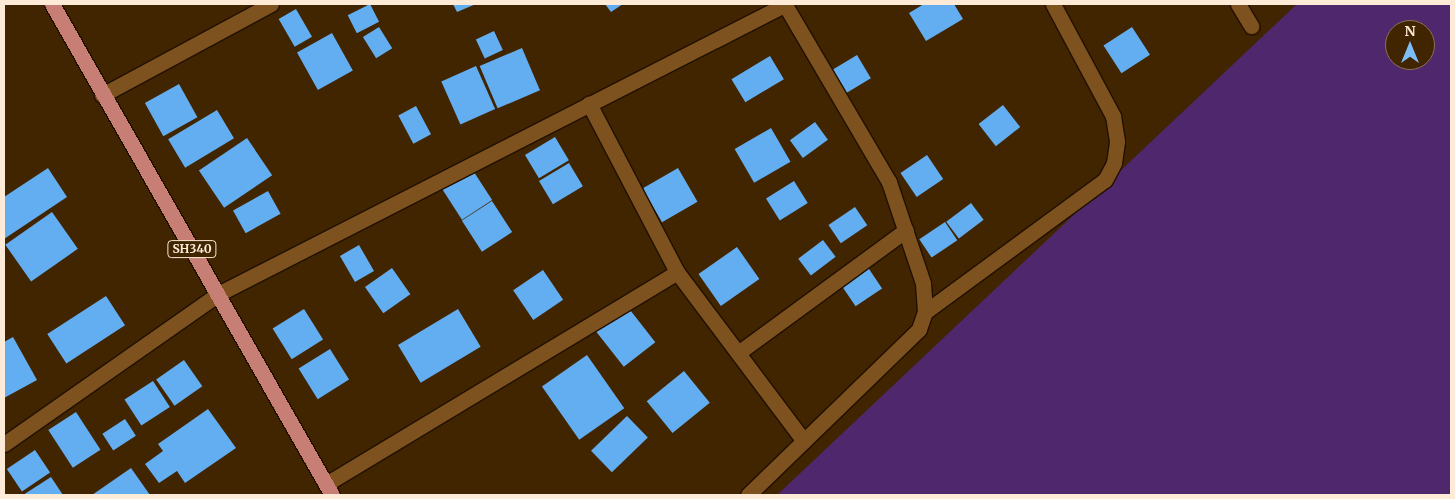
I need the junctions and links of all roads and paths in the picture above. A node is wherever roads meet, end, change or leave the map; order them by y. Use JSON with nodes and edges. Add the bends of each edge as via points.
{"nodes":[{"id":1,"x":52,"y":4,"type":"edge"},
{"id":2,"x":271,"y":4,"type":"edge"},
{"id":3,"x":786,"y":4,"type":"edge"},
{"id":4,"x":1053,"y":4,"type":"edge"},
{"id":5,"x":1238,"y":4,"type":"edge"},
{"id":6,"x":1251,"y":26,"type":"dead end"},
{"id":7,"x":102,"y":95,"type":"junction"},
{"id":8,"x":589,"y":104,"type":"junction"},
{"id":9,"x":906,"y":230,"type":"junction"},
{"id":10,"x":677,"y":272,"type":"junction"},
{"id":11,"x":218,"y":294,"type":"junction"},
{"id":12,"x":925,"y":312,"type":"junction"},
{"id":13,"x":738,"y":352,"type":"junction"},
{"id":14,"x":804,"y":441,"type":"junction"},
{"id":15,"x":4,"y":444,"type":"edge"},
{"id":16,"x":329,"y":490,"type":"edge"},
{"id":17,"x":748,"y":495,"type":"edge"}],
"edges":[{"from":1,"to":7,"type":"main road","number":"SH340"},
{"from":2,"to":7,"type":"street"},
{"from":3,"to":8,"type":"street"},
{"from":3,"to":9,"type":"street","via":[[889,182]]},
{"from":4,"to":12,"type":"street","via":[[1113,116],[1117,141],[1114,164],[1105,180]]},
{"from":5,"to":6,"type":"street"},
{"from":7,"to":11,"type":"main road","number":"SH340"},
{"from":8,"to":10,"type":"street"},
{"from":8,"to":11,"type":"street"},
{"from":9,"to":12,"type":"street","via":[[923,283]]},
{"from":9,"to":13,"type":"street"},
{"from":10,"to":13,"type":"street"},
{"from":10,"to":16,"type":"street"},
{"from":11,"to":15,"type":"street"},
{"from":11,"to":16,"type":"main road","number":"SH340"},
{"from":12,"to":14,"type":"street","via":[[919,329]]},
{"from":13,"to":14,"type":"street"},
{"from":14,"to":17,"type":"street"}]}
